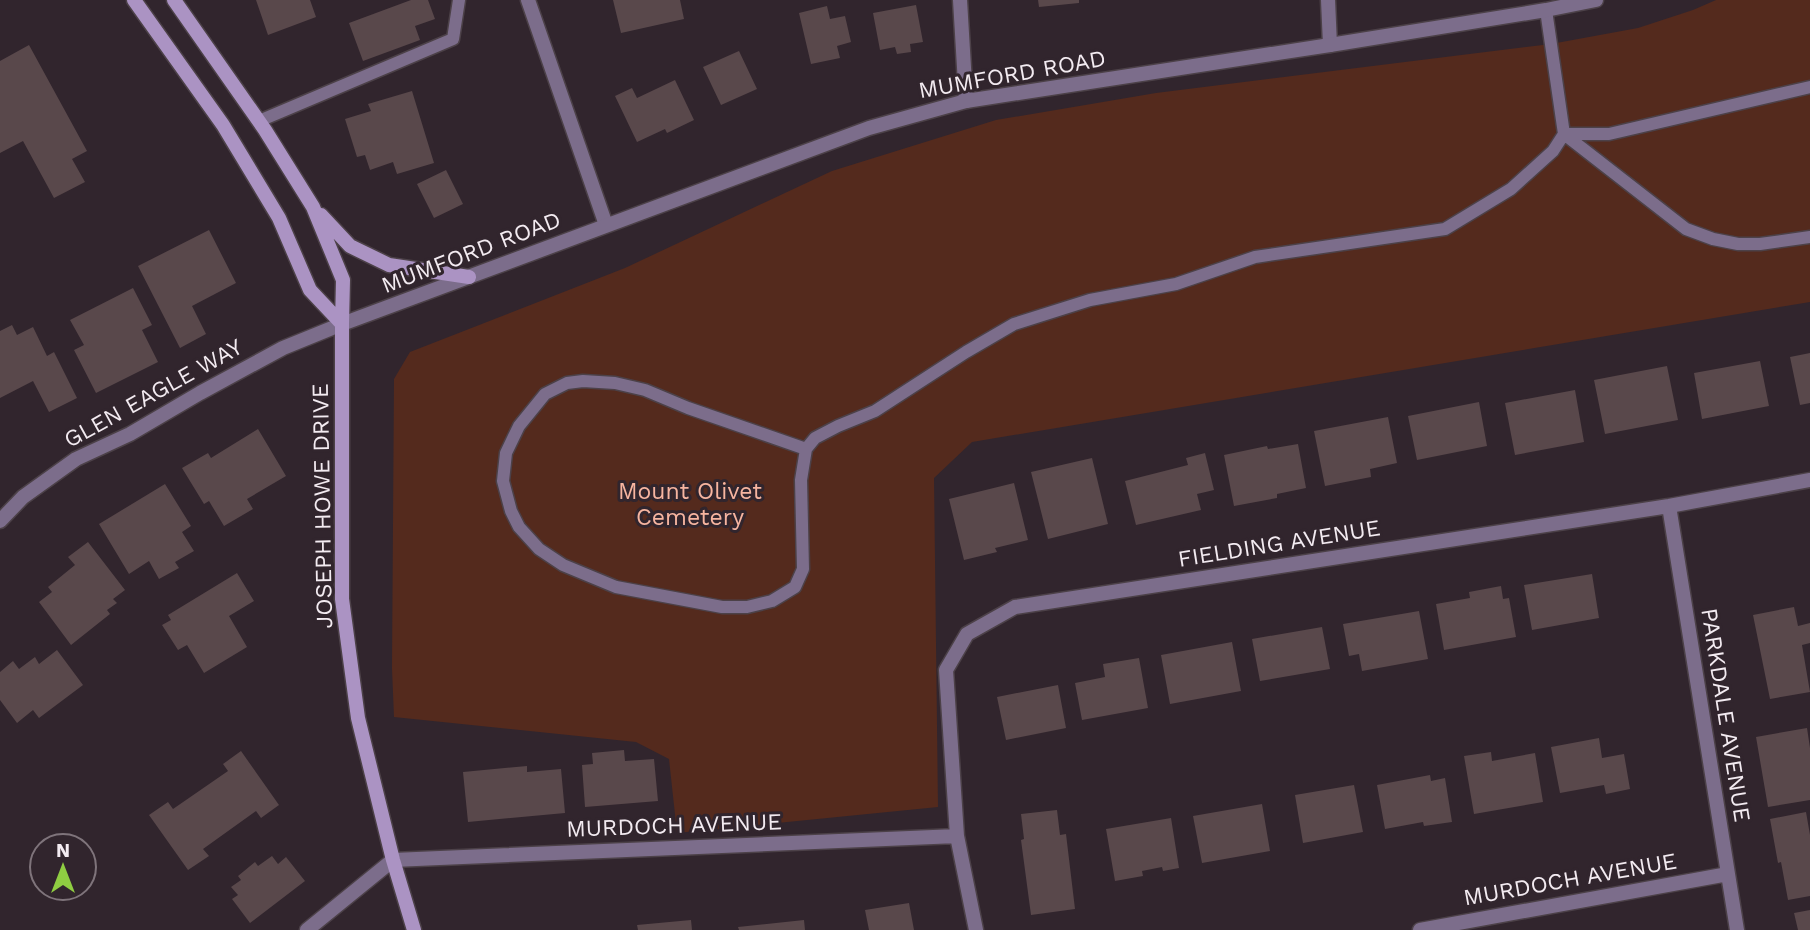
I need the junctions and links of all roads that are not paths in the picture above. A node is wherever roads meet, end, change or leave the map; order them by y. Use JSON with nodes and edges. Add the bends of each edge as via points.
{"nodes":[{"id":1,"x":134,"y":0,"type":"edge"},
{"id":2,"x":174,"y":0,"type":"edge"},
{"id":3,"x":459,"y":0,"type":"edge"},
{"id":4,"x":528,"y":0,"type":"edge"},
{"id":5,"x":960,"y":0,"type":"edge"},
{"id":6,"x":1328,"y":0,"type":"edge"},
{"id":7,"x":1596,"y":0,"type":"edge"},
{"id":8,"x":1546,"y":10,"type":"junction"},
{"id":9,"x":1331,"y":45,"type":"junction"},
{"id":10,"x":1810,"y":87,"type":"edge"},
{"id":11,"x":966,"y":101,"type":"junction"},
{"id":12,"x":259,"y":121,"type":"junction"},
{"id":13,"x":1564,"y":134,"type":"junction"},
{"id":14,"x":313,"y":207,"type":"junction"},
{"id":15,"x":606,"y":225,"type":"junction"},
{"id":16,"x":1810,"y":237,"type":"edge"},
{"id":17,"x":469,"y":277,"type":"junction"},
{"id":18,"x":342,"y":324,"type":"junction"},
{"id":19,"x":806,"y":449,"type":"junction"},
{"id":20,"x":1810,"y":480,"type":"edge"},
{"id":21,"x":1670,"y":506,"type":"junction"},
{"id":22,"x":0,"y":521,"type":"edge"},
{"id":23,"x":957,"y":836,"type":"junction"},
{"id":24,"x":393,"y":860,"type":"junction"},
{"id":25,"x":1728,"y":873,"type":"junction"},
{"id":26,"x":307,"y":930,"type":"edge"},
{"id":27,"x":414,"y":930,"type":"edge"},
{"id":28,"x":976,"y":930,"type":"edge"},
{"id":29,"x":1420,"y":930,"type":"edge"},
{"id":30,"x":1737,"y":930,"type":"edge"}],
"edges":[{"from":1,"to":18,"type":"main road","via":[[223,125],[279,218],[310,290]]},
{"from":2,"to":12,"type":"main road","name":"JOSEPH HOWE DRIVE"},
{"from":3,"to":12,"type":"lane","via":[[453,39]]},
{"from":4,"to":15,"type":"street"},
{"from":5,"to":11,"type":"street"},
{"from":6,"to":9,"type":"street"},
{"from":7,"to":8,"type":"street","name":"MUMFORD ROAD"},
{"from":8,"to":9,"type":"street","name":"MUMFORD ROAD"},
{"from":8,"to":13,"type":"lane"},
{"from":9,"to":11,"type":"street","name":"MUMFORD ROAD"},
{"from":10,"to":13,"type":"lane","via":[[1609,134]]},
{"from":11,"to":15,"type":"street","name":"MUMFORD ROAD","via":[[869,128]]},
{"from":12,"to":14,"type":"main road","name":"JOSEPH HOWE DRIVE"},
{"from":13,"to":16,"type":"lane","via":[[1686,229],[1738,244]]},
{"from":13,"to":19,"type":"lane","via":[[1553,151],[1511,189],[1445,229],[1255,257],[1176,284],[1090,300],[1014,324],[875,411],[815,438]]},
{"from":14,"to":17,"type":"main road","via":[[350,246],[389,265]]},
{"from":14,"to":18,"type":"main road","name":"JOSEPH HOWE DRIVE","via":[[344,280]]},
{"from":15,"to":17,"type":"street","name":"MUMFORD ROAD"},
{"from":17,"to":18,"type":"street","name":"MUMFORD ROAD"},
{"from":18,"to":22,"type":"street","name":"GLEN EAGLE WAY","via":[[283,348],[76,459],[23,497]]},
{"from":18,"to":24,"type":"main road","name":"JOSEPH HOWE DRIVE","via":[[342,599],[358,718]]},
{"from":19,"to":19,"type":"lane","via":[[800,480],[803,569],[795,587],[772,601],[747,607],[722,607],[616,587],[563,565],[539,549],[519,527],[503,481],[506,453],[519,426],[545,394],[583,381],[645,390]]},
{"from":20,"to":21,"type":"street","name":"FIELDING AVENUE"},
{"from":21,"to":23,"type":"street","name":"FIELDING AVENUE","via":[[1015,607],[967,634],[946,670]]},
{"from":21,"to":25,"type":"street","name":"PARKDALE AVENUE"},
{"from":23,"to":24,"type":"street","name":"MURDOCH AVENUE"},
{"from":23,"to":28,"type":"street","name":"FIELDING AVENUE"},
{"from":24,"to":26,"type":"street"},
{"from":24,"to":27,"type":"main road","name":"JOSEPH HOWE DRIVE"},
{"from":25,"to":29,"type":"street","name":"MURDOCH AVENUE"},
{"from":25,"to":30,"type":"street","name":"PARKDALE AVENUE"}]}
